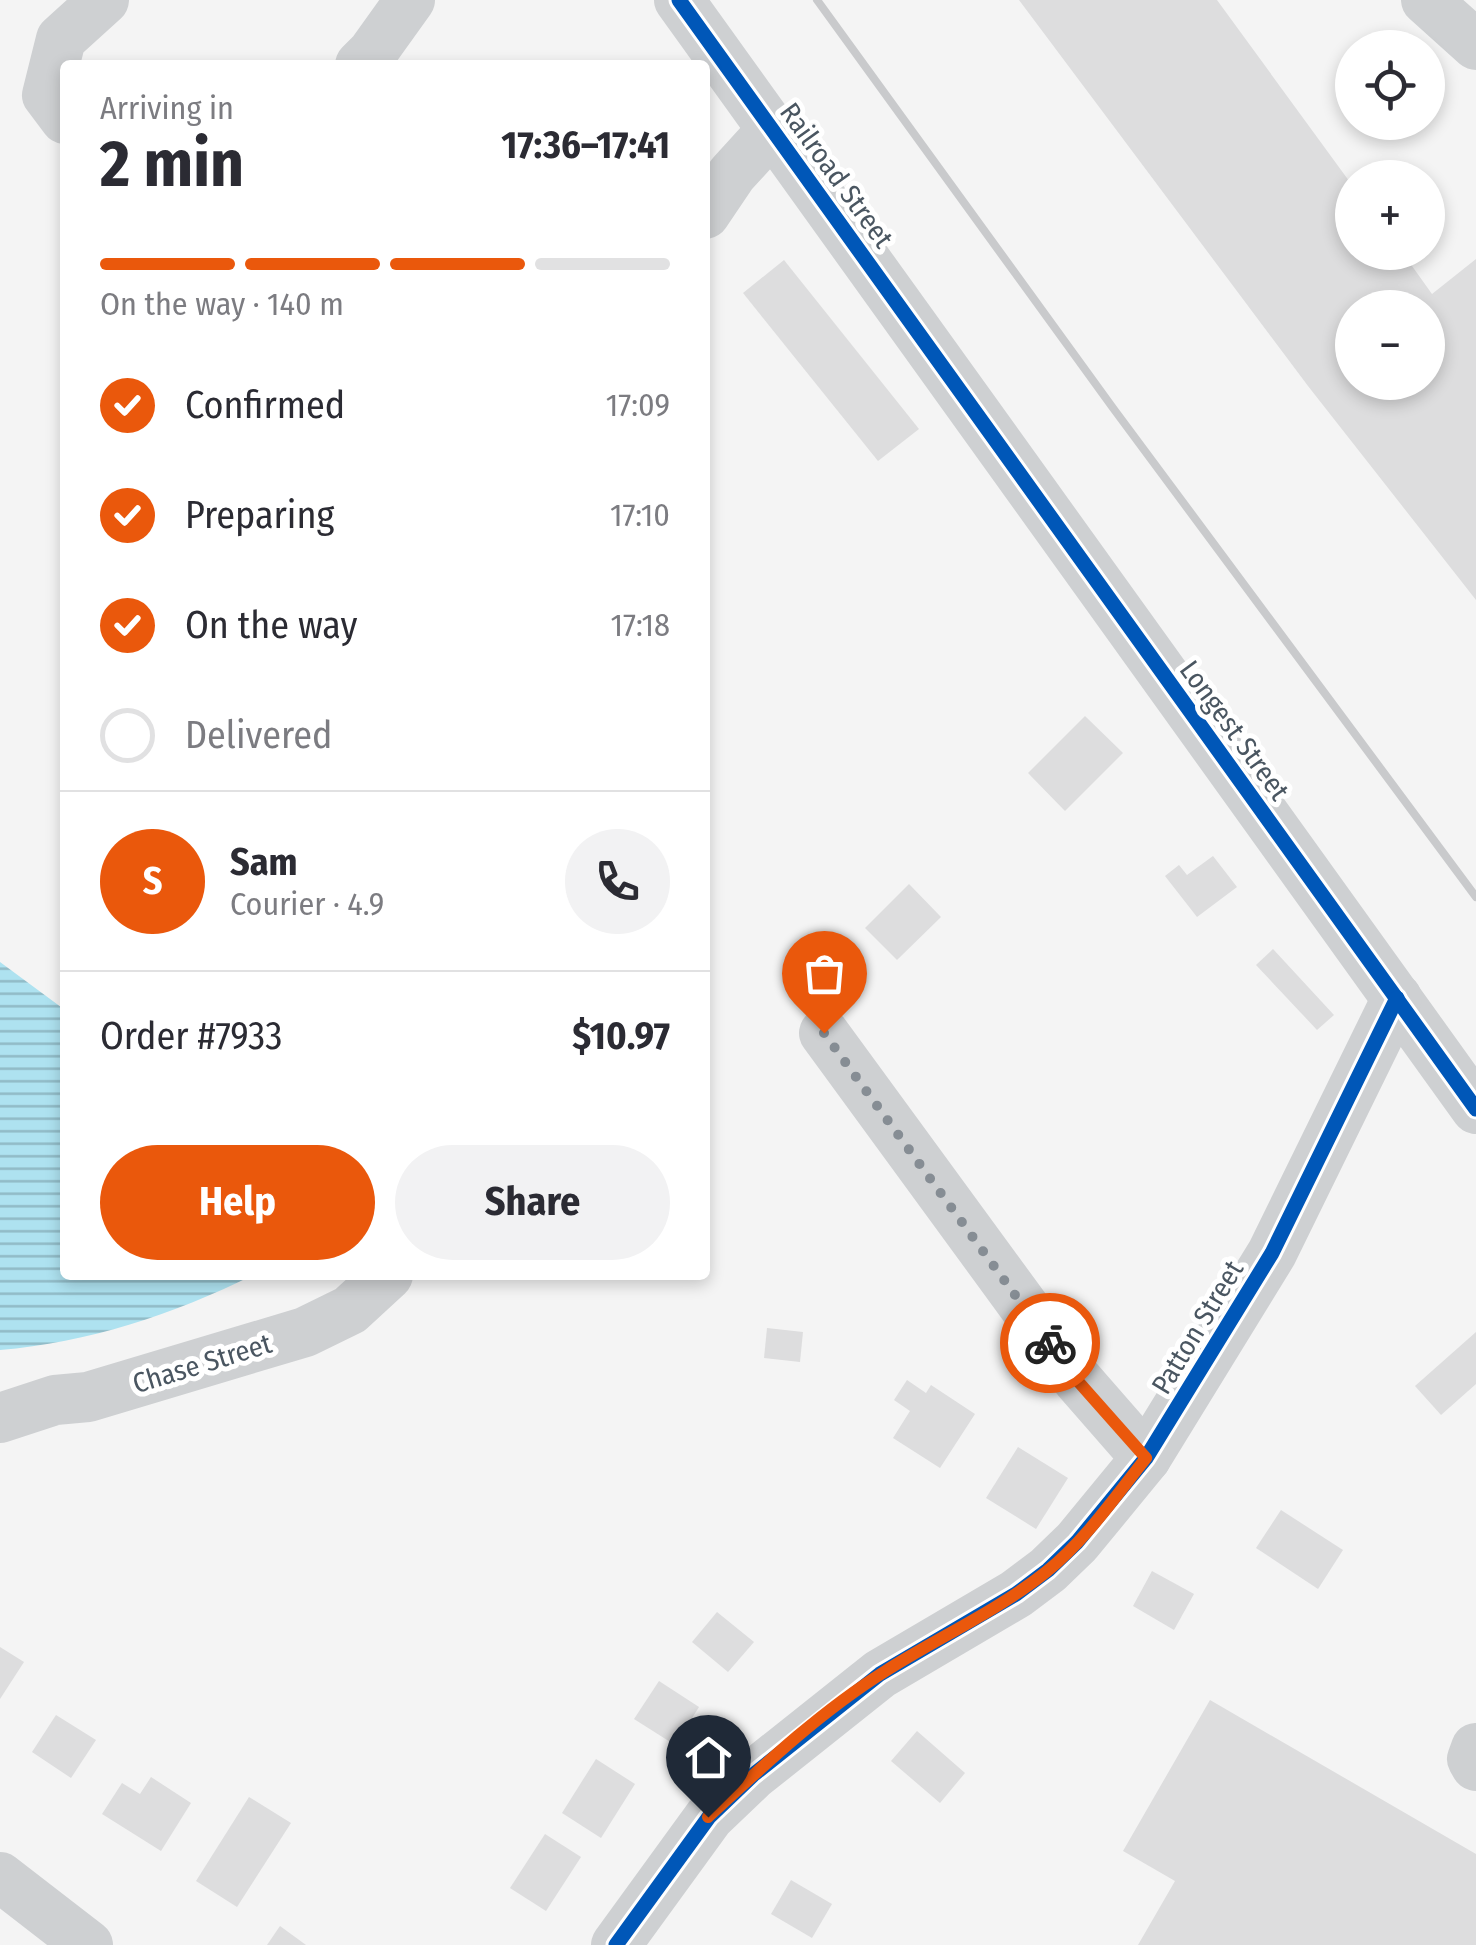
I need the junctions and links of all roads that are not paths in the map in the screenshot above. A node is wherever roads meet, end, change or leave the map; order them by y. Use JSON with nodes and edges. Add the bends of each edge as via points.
{"nodes":[{"id":1,"x":104,"y":0,"type":"edge"},
{"id":2,"x":410,"y":0,"type":"edge"},
{"id":3,"x":679,"y":0,"type":"edge"},
{"id":4,"x":1426,"y":0,"type":"edge"},
{"id":5,"x":1476,"y":45,"type":"edge"},
{"id":6,"x":365,"y":60,"type":"edge"},
{"id":7,"x":60,"y":113,"type":"edge"},
{"id":8,"x":774,"y":129,"type":"junction"},
{"id":9,"x":710,"y":207,"type":"edge"},
{"id":10,"x":953,"y":380,"type":"joint"},
{"id":11,"x":1397,"y":998,"type":"junction"},
{"id":12,"x":824,"y":1033,"type":"dead end"},
{"id":13,"x":1476,"y":1109,"type":"edge"},
{"id":14,"x":383,"y":1280,"type":"edge"},
{"id":15,"x":0,"y":1418,"type":"edge"},
{"id":16,"x":1146,"y":1458,"type":"junction"},
{"id":17,"x":1476,"y":1748,"type":"edge"},
{"id":18,"x":1476,"y":1766,"type":"edge"},
{"id":19,"x":0,"y":1877,"type":"edge"},
{"id":20,"x":88,"y":1945,"type":"edge"},
{"id":21,"x":616,"y":1945,"type":"edge"}],
"edges":[{"from":1,"to":7,"type":"street","via":[[61,40],[47,96]]},
{"from":2,"to":6,"type":"street"},
{"from":3,"to":8,"type":"street","name":"Railroad Street"},
{"from":4,"to":5,"type":"street"},
{"from":8,"to":9,"type":"street"},
{"from":8,"to":10,"type":"street","name":"Railroad Street"},
{"from":10,"to":11,"type":"street","name":"Longest Street"},
{"from":11,"to":13,"type":"street","name":"Longest Street"},
{"from":11,"to":16,"type":"street","name":"Patton Street","via":[[1272,1252]]},
{"from":12,"to":16,"type":"street","via":[[1076,1379]]},
{"from":14,"to":15,"type":"street","name":"Chase Street","via":[[350,1310],[306,1332]]},
{"from":16,"to":21,"type":"street","name":"Patton Street","via":[[1048,1570],[880,1674],[753,1775],[708,1817]]},
{"from":17,"to":18,"type":"street"},
{"from":19,"to":20,"type":"street"}]}
